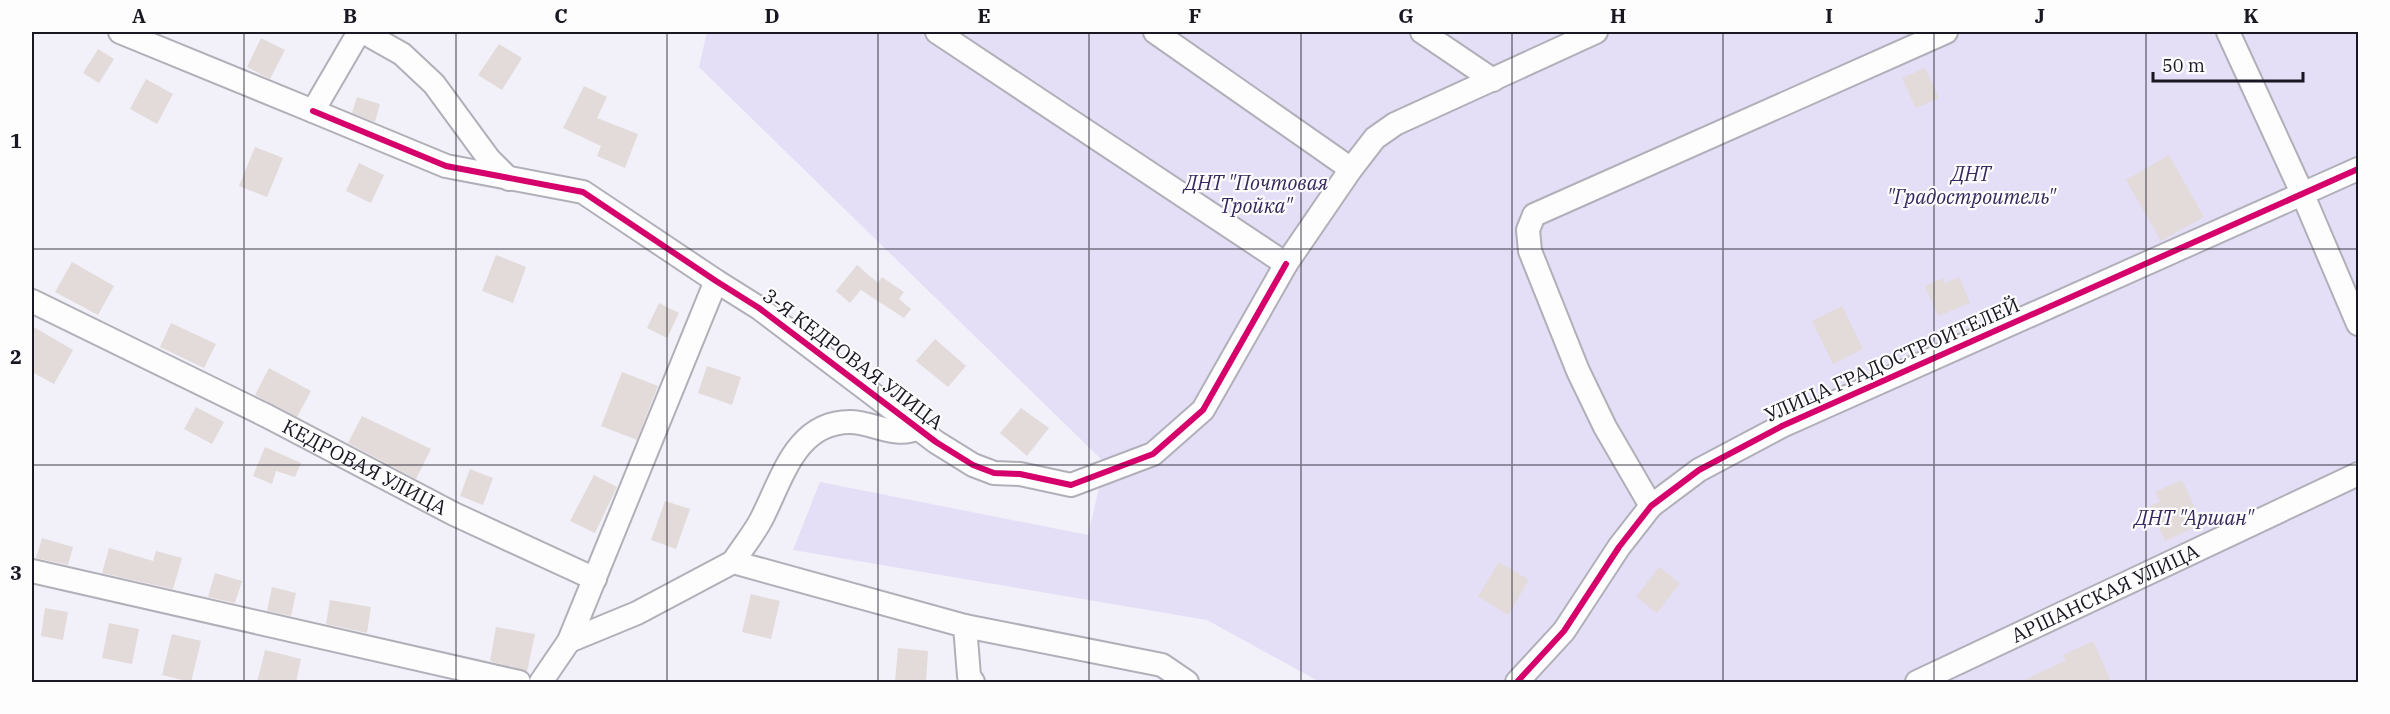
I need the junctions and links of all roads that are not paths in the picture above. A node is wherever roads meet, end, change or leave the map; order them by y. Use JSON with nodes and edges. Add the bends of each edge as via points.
{"nodes":[{"id":1,"x":120,"y":32,"type":"edge"},
{"id":2,"x":937,"y":32,"type":"edge"},
{"id":3,"x":1155,"y":32,"type":"edge"},
{"id":4,"x":1422,"y":32,"type":"edge"},
{"id":5,"x":1596,"y":32,"type":"edge"},
{"id":6,"x":1946,"y":32,"type":"edge"},
{"id":7,"x":2228,"y":32,"type":"edge"},
{"id":8,"x":370,"y":34,"type":"edge"},
{"id":9,"x":1493,"y":80,"type":"junction"},
{"id":10,"x":313,"y":111,"type":"junction"},
{"id":11,"x":1351,"y":169,"type":"junction"},
{"id":12,"x":2358,"y":170,"type":"edge"},
{"id":13,"x":509,"y":178,"type":"junction"},
{"id":14,"x":2303,"y":195,"type":"junction"},
{"id":15,"x":1286,"y":264,"type":"junction"},
{"id":16,"x":716,"y":281,"type":"junction"},
{"id":17,"x":32,"y":301,"type":"edge"},
{"id":18,"x":2358,"y":324,"type":"edge"},
{"id":19,"x":917,"y":428,"type":"junction"},
{"id":20,"x":2358,"y":474,"type":"edge"},
{"id":21,"x":1650,"y":506,"type":"junction"},
{"id":22,"x":733,"y":562,"type":"junction"},
{"id":23,"x":32,"y":571,"type":"edge"},
{"id":24,"x":595,"y":579,"type":"junction"},
{"id":25,"x":965,"y":626,"type":"junction"},
{"id":26,"x":569,"y":641,"type":"junction"},
{"id":27,"x":970,"y":680,"type":"edge"},
{"id":28,"x":519,"y":682,"type":"edge"},
{"id":29,"x":541,"y":682,"type":"edge"},
{"id":30,"x":1187,"y":682,"type":"edge"},
{"id":31,"x":1517,"y":682,"type":"edge"},
{"id":32,"x":1917,"y":682,"type":"edge"}],
"edges":[{"from":1,"to":10,"type":"street"},
{"from":2,"to":15,"type":"street"},
{"from":3,"to":11,"type":"street"},
{"from":4,"to":9,"type":"street"},
{"from":5,"to":9,"type":"street","name":"3-Я КЕДРОВАЯ УЛИЦА"},
{"from":6,"to":21,"type":"street","via":[[1534,215],[1528,230],[1530,251],[1578,371]]},
{"from":7,"to":14,"type":"street"},
{"from":8,"to":10,"type":"street"},
{"from":8,"to":13,"type":"street","via":[[402,54],[434,84],[489,159]]},
{"from":9,"to":11,"type":"street","name":"3-Я КЕДРОВАЯ УЛИЦА","via":[[1395,124],[1376,138]]},
{"from":10,"to":13,"type":"street","via":[[446,166]]},
{"from":11,"to":15,"type":"street","name":"3-Я КЕДРОВАЯ УЛИЦА"},
{"from":12,"to":14,"type":"street","name":"УЛИЦА ГРАДОСТРОИТЕЛЕЙ"},
{"from":13,"to":16,"type":"street","name":"3-Я КЕДРОВАЯ УЛИЦА","via":[[584,192]]},
{"from":14,"to":18,"type":"street"},
{"from":14,"to":21,"type":"street","name":"УЛИЦА ГРАДОСТРОИТЕЛЕЙ","via":[[1782,426],[1699,470]]},
{"from":15,"to":19,"type":"street","name":"3-Я КЕДРОВАЯ УЛИЦА","via":[[1203,410],[1153,454],[1071,485],[1020,474],[994,473],[973,465]]},
{"from":16,"to":19,"type":"street","name":"3-Я КЕДРОВАЯ УЛИЦА","via":[[759,308]]},
{"from":16,"to":24,"type":"street"},
{"from":17,"to":24,"type":"street","name":"КЕДРОВАЯ УЛИЦА","via":[[267,416],[454,514]]},
{"from":19,"to":22,"type":"street","via":[[904,432],[853,422],[836,423],[810,434],[791,456],[760,522]]},
{"from":20,"to":32,"type":"street","name":"АРШАНСКАЯ УЛИЦА"},
{"from":21,"to":31,"type":"street","name":"УЛИЦА ГРАДОСТРОИТЕЛЕЙ","via":[[1564,631]]},
{"from":22,"to":25,"type":"street"},
{"from":22,"to":26,"type":"street","via":[[637,612]]},
{"from":23,"to":28,"type":"street"},
{"from":24,"to":26,"type":"street"},
{"from":25,"to":27,"type":"street"},
{"from":25,"to":30,"type":"street","via":[[1162,665]]},
{"from":26,"to":29,"type":"street"}]}
